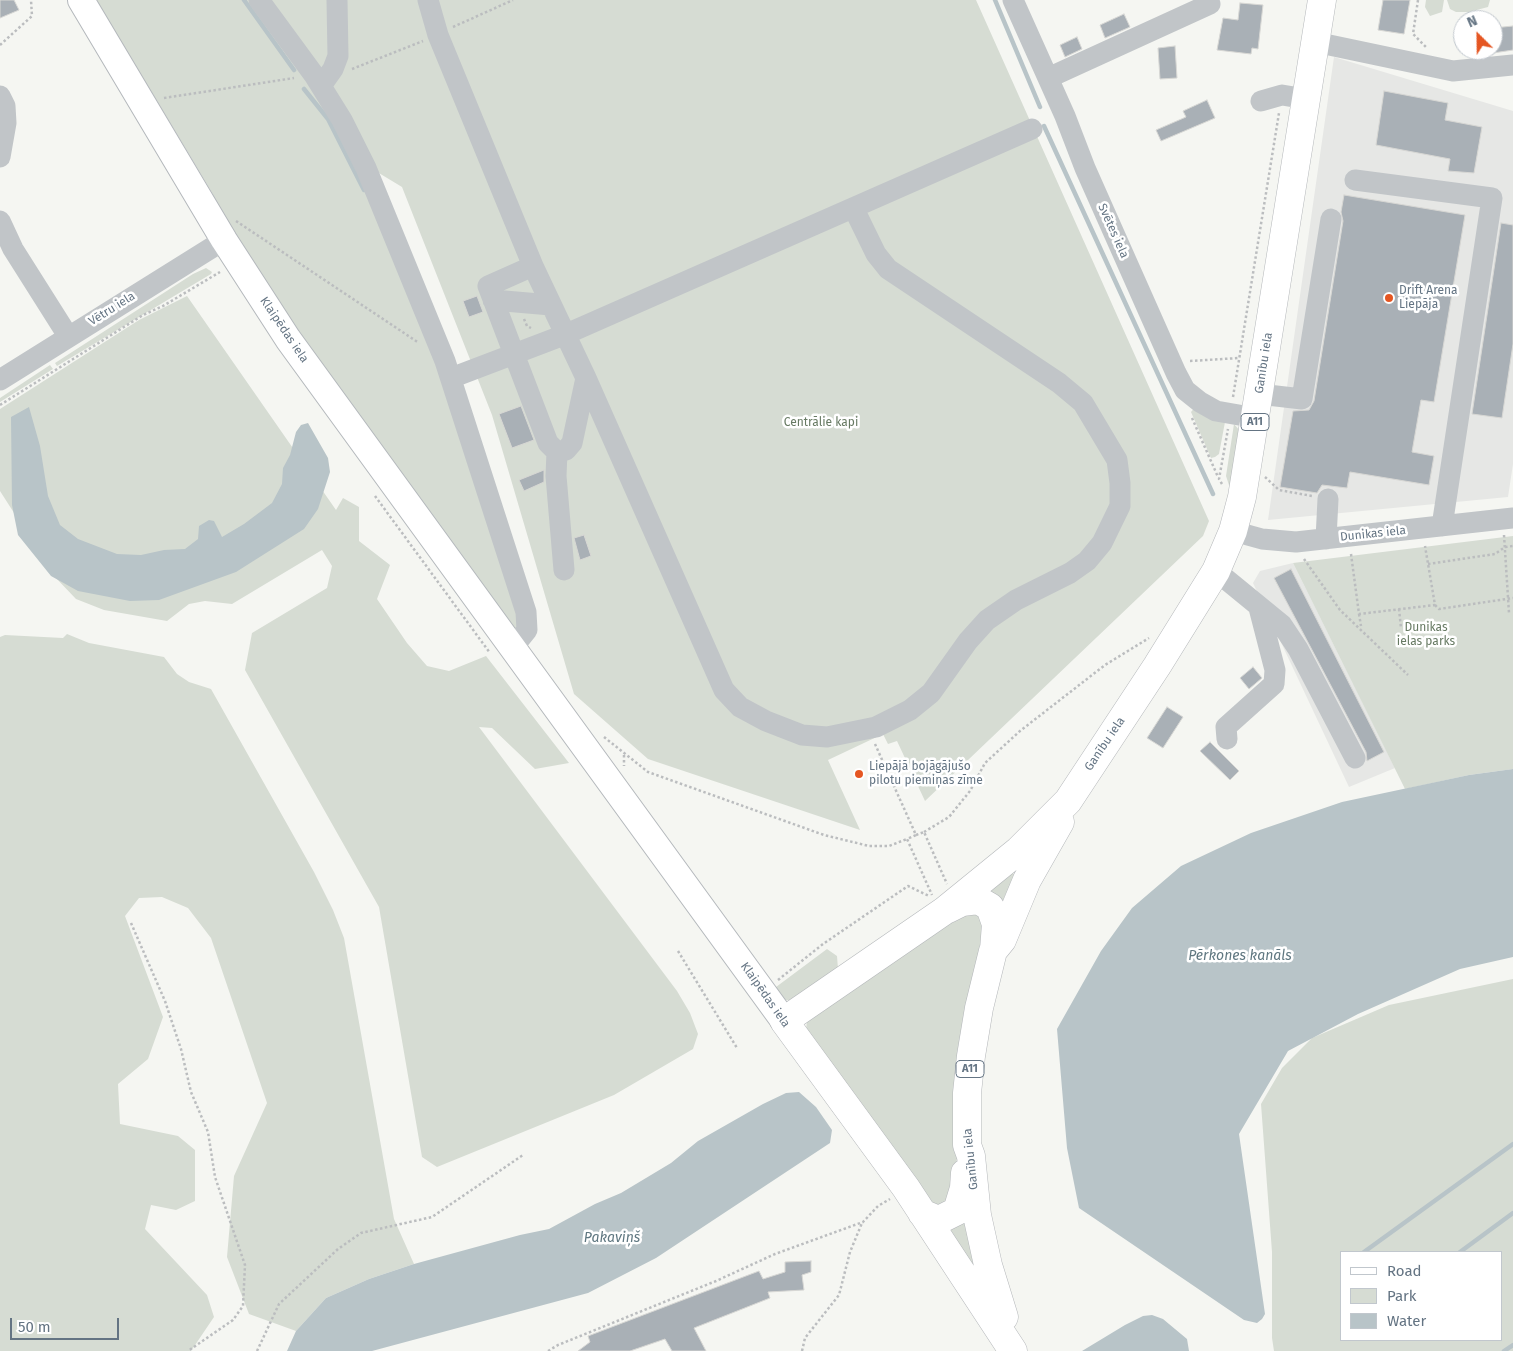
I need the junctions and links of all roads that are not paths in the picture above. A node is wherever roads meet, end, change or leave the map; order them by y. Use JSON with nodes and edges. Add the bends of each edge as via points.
{"nodes":[{"id":1,"x":81,"y":0,"type":"edge"},
{"id":2,"x":260,"y":0,"type":"edge"},
{"id":3,"x":337,"y":0,"type":"edge"},
{"id":4,"x":428,"y":0,"type":"edge"},
{"id":5,"x":1014,"y":0,"type":"edge"},
{"id":6,"x":1322,"y":0,"type":"edge"},
{"id":7,"x":1210,"y":4,"type":"dead end"},
{"id":8,"x":1315,"y":42,"type":"junction"},
{"id":9,"x":1513,"y":65,"type":"edge"},
{"id":10,"x":1048,"y":78,"type":"junction"},
{"id":11,"x":318,"y":81,"type":"junction"},
{"id":12,"x":0,"y":96,"type":"edge"},
{"id":13,"x":1032,"y":129,"type":"dead end"},
{"id":14,"x":1,"y":148,"type":"edge"},
{"id":15,"x":1355,"y":180,"type":"dead end"},
{"id":16,"x":854,"y":209,"type":"junction"},
{"id":17,"x":1331,"y":219,"type":"dead end"},
{"id":18,"x":0,"y":221,"type":"edge"},
{"id":19,"x":228,"y":229,"type":"junction"},
{"id":20,"x":533,"y":266,"type":"junction"},
{"id":21,"x":492,"y":300,"type":"junction"},
{"id":22,"x":551,"y":305,"type":"junction"},
{"id":23,"x":68,"y":336,"type":"junction"},
{"id":24,"x":560,"y":336,"type":"junction"},
{"id":25,"x":512,"y":354,"type":"junction"},
{"id":26,"x":451,"y":378,"type":"junction"},
{"id":27,"x":586,"y":378,"type":"junction"},
{"id":28,"x":0,"y":380,"type":"edge"},
{"id":29,"x":1257,"y":406,"type":"junction"},
{"id":30,"x":557,"y":452,"type":"junction"},
{"id":31,"x":1328,"y":499,"type":"road end"},
{"id":32,"x":1509,"y":526,"type":"edge"},
{"id":33,"x":1432,"y":527,"type":"junction"},
{"id":34,"x":1233,"y":531,"type":"junction"},
{"id":35,"x":1326,"y":539,"type":"junction"},
{"id":36,"x":564,"y":570,"type":"dead end"},
{"id":37,"x":1216,"y":571,"type":"junction"},
{"id":38,"x":1259,"y":608,"type":"junction"},
{"id":39,"x":509,"y":645,"type":"junction"},
{"id":40,"x":1227,"y":739,"type":"dead end"},
{"id":41,"x":1355,"y":758,"type":"dead end"},
{"id":42,"x":1068,"y":800,"type":"junction"},
{"id":43,"x":941,"y":897,"type":"junction"},
{"id":44,"x":994,"y":951,"type":"junction"},
{"id":45,"x":784,"y":1021,"type":"junction"},
{"id":46,"x":967,"y":1145,"type":"junction"},
{"id":47,"x":922,"y":1213,"type":"junction"},
{"id":48,"x":1013,"y":1351,"type":"edge"},
{"id":49,"x":1019,"y":1351,"type":"edge"}],
"edges":[{"from":1,"to":19,"type":"main road","name":"Klaipēdas iela"},
{"from":2,"to":11,"type":"street"},
{"from":3,"to":11,"type":"street","via":[[338,56],[333,69]]},
{"from":4,"to":20,"type":"street","via":[[438,34]]},
{"from":5,"to":10,"type":"street","name":"Svētes iela"},
{"from":6,"to":8,"type":"highway","name":"Ganību iela","number":"A11"},
{"from":7,"to":10,"type":"street"},
{"from":8,"to":9,"type":"street","via":[[1453,71]]},
{"from":8,"to":29,"type":"highway","name":"Ganību iela","number":"A11","via":[[1282,102]]},
{"from":10,"to":29,"type":"street","name":"Svētes iela","via":[[1185,390],[1216,411]]},
{"from":11,"to":26,"type":"street","via":[[366,168]]},
{"from":12,"to":14,"type":"street","via":[[5,106],[6,123]]},
{"from":13,"to":16,"type":"street"},
{"from":15,"to":33,"type":"street","via":[[1492,198]]},
{"from":16,"to":24,"type":"street"},
{"from":16,"to":27,"type":"street","via":[[876,254],[888,269],[1059,383],[1083,403],[1117,460],[1120,483],[1120,506],[1102,543],[1070,573],[1016,600],[987,620],[931,693],[910,710],[876,727],[827,737],[802,734],[740,707],[724,690]]},
{"from":17,"to":29,"type":"street","name":"Svētes iela","via":[[1302,399]]},
{"from":18,"to":23,"type":"street","via":[[13,249]]},
{"from":19,"to":23,"type":"street","name":"Vētru iela"},
{"from":19,"to":39,"type":"main road","name":"Klaipēdas iela","via":[[288,339]]},
{"from":20,"to":21,"type":"street","via":[[488,286]]},
{"from":20,"to":22,"type":"street"},
{"from":21,"to":22,"type":"street"},
{"from":21,"to":25,"type":"street"},
{"from":22,"to":24,"type":"street"},
{"from":23,"to":28,"type":"street","name":"Vētru iela"},
{"from":24,"to":25,"type":"street"},
{"from":24,"to":27,"type":"street"},
{"from":25,"to":26,"type":"street"},
{"from":25,"to":30,"type":"street","via":[[548,443]]},
{"from":26,"to":39,"type":"street","via":[[526,612],[527,630],[519,640]]},
{"from":27,"to":30,"type":"street","via":[[572,443],[566,450]]},
{"from":29,"to":34,"type":"highway","name":"Ganību iela","number":"A11"},
{"from":30,"to":36,"type":"street"},
{"from":31,"to":35,"type":"street"},
{"from":32,"to":33,"type":"street","name":"Dunikas iela"},
{"from":33,"to":35,"type":"street","name":"Dunikas iela"},
{"from":34,"to":35,"type":"street","name":"Dunikas iela","via":[[1262,539],[1296,542]]},
{"from":34,"to":37,"type":"highway","name":"Ganību iela","number":"A11"},
{"from":37,"to":38,"type":"street"},
{"from":37,"to":42,"type":"highway","name":"Ganību iela","number":"A11"},
{"from":38,"to":40,"type":"street","via":[[1275,670],[1274,684],[1226,727]]},
{"from":38,"to":41,"type":"street","via":[[1282,624]]},
{"from":39,"to":45,"type":"main road","name":"Klaipēdas iela"},
{"from":42,"to":43,"type":"highway","name":"Ganību iela","number":"A11","via":[[1019,850],[954,901]]},
{"from":42,"to":44,"type":"highway","name":"Ganību iela","number":"A11","via":[[1066,812],[1026,880],[1002,940]]},
{"from":43,"to":44,"type":"highway","via":[[962,902],[978,900],[990,907],[996,924]]},
{"from":43,"to":45,"type":"highway","name":"Ganību iela","number":"A11"},
{"from":44,"to":46,"type":"highway","name":"Ganību iela","number":"A11","via":[[971,1056]]},
{"from":45,"to":47,"type":"highway","name":"Klaipēdas iela"},
{"from":46,"to":47,"type":"highway","via":[[964,1188],[956,1211],[936,1219]]},
{"from":46,"to":49,"type":"highway","name":"Ganību iela","number":"A11","via":[[988,1265],[1001,1309]]},
{"from":47,"to":48,"type":"highway","name":"Klaipēdas iela"}]}
